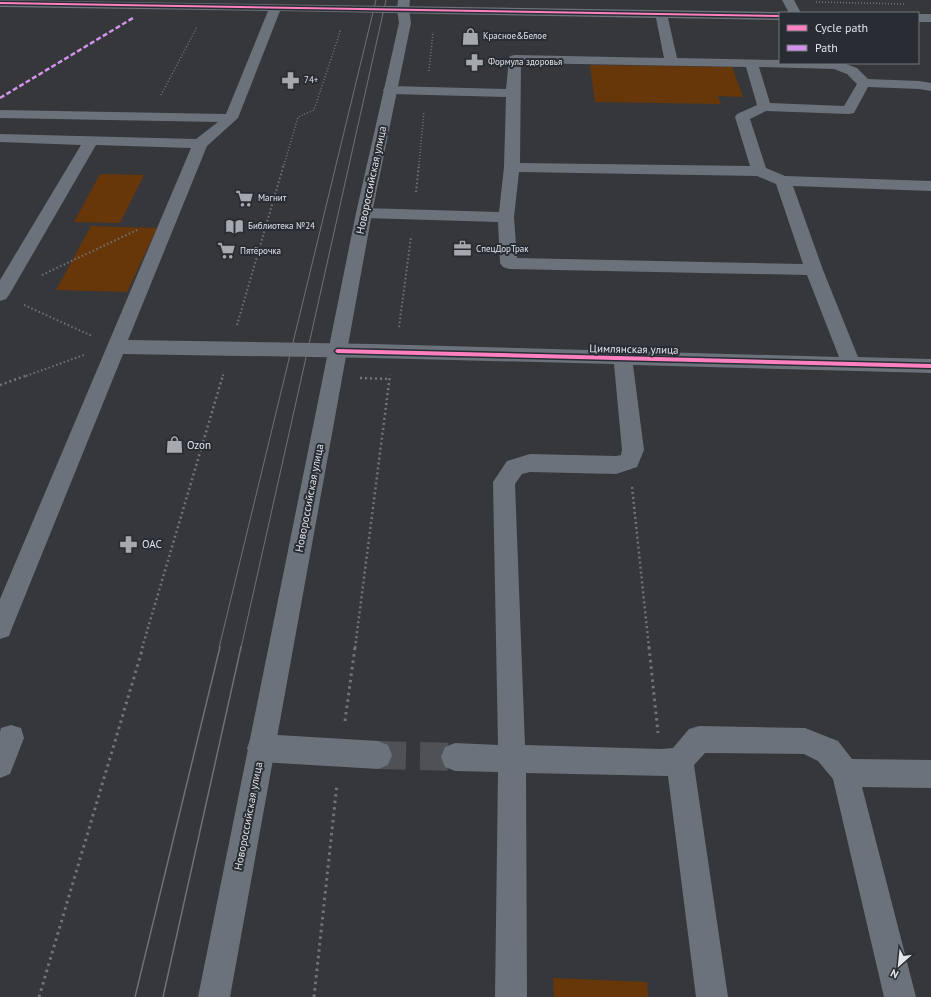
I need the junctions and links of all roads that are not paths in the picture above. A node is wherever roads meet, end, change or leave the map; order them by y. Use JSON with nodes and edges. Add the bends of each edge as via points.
{"nodes":[{"id":1,"x":592,"y":0,"type":"edge"},
{"id":2,"x":774,"y":1,"type":"dead end"},
{"id":3,"x":789,"y":1,"type":"edge"},
{"id":4,"x":81,"y":2,"type":"edge"},
{"id":5,"x":0,"y":3,"type":"edge"},
{"id":6,"x":186,"y":3,"type":"edge"},
{"id":7,"x":315,"y":4,"type":"edge"},
{"id":8,"x":404,"y":5,"type":"edge"},
{"id":9,"x":276,"y":7,"type":"junction"},
{"id":10,"x":594,"y":12,"type":"junction"},
{"id":11,"x":794,"y":12,"type":"edge"},
{"id":12,"x":661,"y":14,"type":"junction"},
{"id":13,"x":779,"y":16,"type":"edge"},
{"id":14,"x":919,"y":18,"type":"edge"},
{"id":15,"x":931,"y":18,"type":"edge"},
{"id":16,"x":672,"y":62,"type":"junction"},
{"id":17,"x":751,"y":63,"type":"junction"},
{"id":18,"x":779,"y":64,"type":"edge"},
{"id":19,"x":794,"y":64,"type":"edge"},
{"id":20,"x":864,"y":83,"type":"junction"},
{"id":21,"x":931,"y":87,"type":"edge"},
{"id":22,"x":390,"y":90,"type":"junction"},
{"id":23,"x":512,"y":93,"type":"junction"},
{"id":24,"x":764,"y":107,"type":"junction"},
{"id":25,"x":0,"y":114,"type":"edge"},
{"id":26,"x":231,"y":118,"type":"junction"},
{"id":27,"x":0,"y":138,"type":"edge"},
{"id":28,"x":91,"y":141,"type":"junction"},
{"id":29,"x":200,"y":144,"type":"junction"},
{"id":30,"x":512,"y":167,"type":"junction"},
{"id":31,"x":759,"y":172,"type":"junction"},
{"id":32,"x":783,"y":181,"type":"junction"},
{"id":33,"x":931,"y":186,"type":"edge"},
{"id":34,"x":364,"y":213,"type":"junction"},
{"id":35,"x":506,"y":217,"type":"junction"},
{"id":36,"x":814,"y":270,"type":"junction"},
{"id":37,"x":0,"y":295,"type":"edge"},
{"id":38,"x":116,"y":347,"type":"junction"},
{"id":39,"x":337,"y":350,"type":"junction"},
{"id":40,"x":623,"y":358,"type":"junction"},
{"id":41,"x":851,"y":364,"type":"junction"},
{"id":42,"x":931,"y":366,"type":"edge"},
{"id":43,"x":0,"y":628,"type":"edge"},
{"id":44,"x":11,"y":738,"type":"dead end"},
{"id":45,"x":261,"y":748,"type":"junction"},
{"id":46,"x":378,"y":755,"type":"tunnel mouth"},
{"id":47,"x":455,"y":758,"type":"tunnel mouth"},
{"id":48,"x":512,"y":758,"type":"junction"},
{"id":49,"x":671,"y":762,"type":"junction"},
{"id":50,"x":0,"y":764,"type":"edge"},
{"id":51,"x":845,"y":773,"type":"junction"},
{"id":52,"x":931,"y":774,"type":"edge"},
{"id":53,"x":214,"y":997,"type":"edge"},
{"id":54,"x":511,"y":997,"type":"edge"},
{"id":55,"x":712,"y":997,"type":"edge"},
{"id":56,"x":900,"y":997,"type":"edge"}],
"edges":[{"from":1,"to":10,"type":"street"},
{"from":2,"to":3,"type":"street"},
{"from":3,"to":11,"type":"street"},
{"from":4,"to":5,"type":"street"},
{"from":4,"to":6,"type":"street"},
{"from":6,"to":9,"type":"street"},
{"from":7,"to":8,"type":"street","via":[[348,8]]},
{"from":7,"to":9,"type":"street"},
{"from":8,"to":10,"type":"street","via":[[440,10]]},
{"from":8,"to":22,"type":"main road","name":"Новороссийская улица","via":[[405,23]]},
{"from":9,"to":26,"type":"street"},
{"from":10,"to":12,"type":"street"},
{"from":12,"to":13,"type":"street"},
{"from":12,"to":16,"type":"street"},
{"from":14,"to":15,"type":"street"},
{"from":16,"to":17,"type":"street"},
{"from":16,"to":23,"type":"street","via":[[515,59]]},
{"from":17,"to":18,"type":"street"},
{"from":17,"to":24,"type":"street"},
{"from":19,"to":20,"type":"street","via":[[836,65],[852,71]]},
{"from":20,"to":21,"type":"street"},
{"from":20,"to":24,"type":"street","via":[[848,110]]},
{"from":22,"to":23,"type":"street"},
{"from":22,"to":34,"type":"main road","name":"Новороссийская улица"},
{"from":23,"to":30,"type":"street"},
{"from":24,"to":31,"type":"street","via":[[742,117]]},
{"from":25,"to":26,"type":"street"},
{"from":26,"to":29,"type":"street"},
{"from":27,"to":28,"type":"street"},
{"from":28,"to":29,"type":"street"},
{"from":28,"to":37,"type":"street"},
{"from":29,"to":38,"type":"street"},
{"from":30,"to":31,"type":"street"},
{"from":30,"to":35,"type":"street"},
{"from":31,"to":32,"type":"street"},
{"from":32,"to":33,"type":"street"},
{"from":32,"to":36,"type":"street"},
{"from":34,"to":35,"type":"street"},
{"from":34,"to":39,"type":"main road","name":"Новороссийская улица"},
{"from":35,"to":36,"type":"street","via":[[509,263]]},
{"from":36,"to":41,"type":"street"},
{"from":38,"to":39,"type":"street","name":"Цимлянская улица"},
{"from":38,"to":43,"type":"street"},
{"from":39,"to":40,"type":"street","name":"Цимлянская улица"},
{"from":39,"to":45,"type":"main road","name":"Новороссийская улица"},
{"from":40,"to":41,"type":"street","name":"Цимлянская улица"},
{"from":40,"to":48,"type":"street","via":[[634,450],[629,461],[616,465],[530,463],[515,467],[504,482]]},
{"from":41,"to":42,"type":"street","name":"Цимлянская улица"},
{"from":44,"to":50,"type":"street"},
{"from":45,"to":46,"type":"street"},
{"from":45,"to":53,"type":"main road","name":"Новороссийская улица"},
{"from":47,"to":48,"type":"street"},
{"from":48,"to":49,"type":"street"},
{"from":48,"to":54,"type":"street"},
{"from":49,"to":51,"type":"street","via":[[699,739],[805,741],[828,751]]},
{"from":49,"to":55,"type":"street"},
{"from":51,"to":52,"type":"street"},
{"from":51,"to":56,"type":"street"}]}
